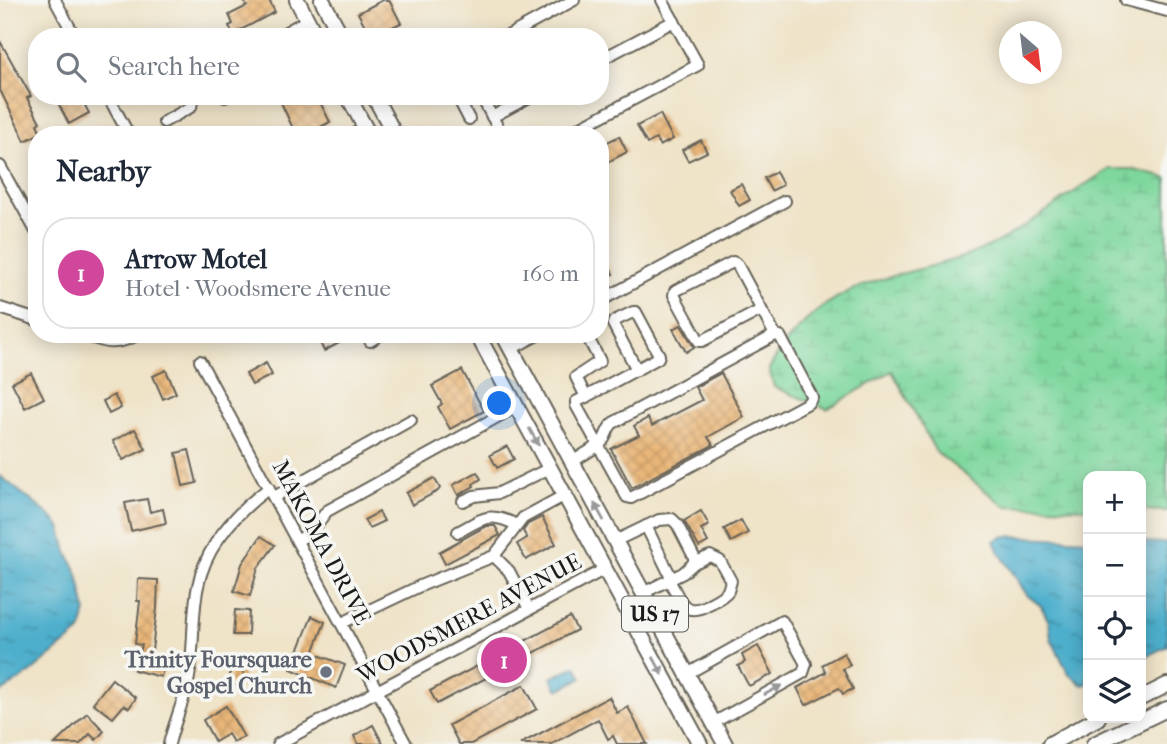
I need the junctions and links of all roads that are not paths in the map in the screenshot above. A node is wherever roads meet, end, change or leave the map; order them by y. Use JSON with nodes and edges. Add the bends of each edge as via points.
{"nodes":[{"id":1,"x":55,"y":0,"type":"edge"},
{"id":2,"x":297,"y":0,"type":"edge"},
{"id":3,"x":322,"y":0,"type":"edge"},
{"id":4,"x":574,"y":0,"type":"edge"},
{"id":5,"x":662,"y":0,"type":"edge"},
{"id":6,"x":1126,"y":0,"type":"edge"},
{"id":7,"x":1167,"y":12,"type":"edge"},
{"id":8,"x":307,"y":20,"type":"junction"},
{"id":9,"x":674,"y":21,"type":"junction"},
{"id":10,"x":70,"y":28,"type":"edge"},
{"id":11,"x":293,"y":28,"type":"edge"},
{"id":12,"x":311,"y":28,"type":"edge"},
{"id":13,"x":337,"y":28,"type":"edge"},
{"id":14,"x":523,"y":28,"type":"edge"},
{"id":15,"x":609,"y":55,"type":"edge"},
{"id":16,"x":113,"y":105,"type":"edge"},
{"id":17,"x":191,"y":105,"type":"edge"},
{"id":18,"x":352,"y":105,"type":"edge"},
{"id":19,"x":382,"y":105,"type":"edge"},
{"id":20,"x":462,"y":105,"type":"edge"},
{"id":21,"x":486,"y":105,"type":"edge"},
{"id":22,"x":514,"y":105,"type":"edge"},
{"id":23,"x":492,"y":117,"type":"junction"},
{"id":24,"x":469,"y":119,"type":"dead end"},
{"id":25,"x":164,"y":122,"type":"dead end"},
{"id":26,"x":124,"y":126,"type":"edge"},
{"id":27,"x":360,"y":126,"type":"edge"},
{"id":28,"x":391,"y":126,"type":"edge"},
{"id":29,"x":497,"y":126,"type":"edge"},
{"id":30,"x":583,"y":126,"type":"edge"},
{"id":31,"x":0,"y":166,"type":"edge"},
{"id":32,"x":785,"y":201,"type":"dead end"},
{"id":33,"x":28,"y":217,"type":"edge"},
{"id":34,"x":609,"y":296,"type":"edge"},
{"id":35,"x":0,"y":308,"type":"edge"},
{"id":36,"x":761,"y":310,"type":"junction"},
{"id":37,"x":28,"y":317,"type":"edge"},
{"id":38,"x":775,"y":335,"type":"junction"},
{"id":39,"x":484,"y":343,"type":"edge"},
{"id":40,"x":494,"y":343,"type":"edge"},
{"id":41,"x":508,"y":343,"type":"edge"},
{"id":42,"x":522,"y":343,"type":"edge"},
{"id":43,"x":591,"y":343,"type":"edge"},
{"id":44,"x":511,"y":349,"type":"junction"},
{"id":45,"x":200,"y":361,"type":"dead end"},
{"id":46,"x":637,"y":370,"type":"junction"},
{"id":47,"x":501,"y":378,"type":"junction"},
{"id":48,"x":535,"y":394,"type":"junction"},
{"id":49,"x":586,"y":397,"type":"junction"},
{"id":50,"x":517,"y":406,"type":"junction"},
{"id":51,"x":411,"y":420,"type":"dead end"},
{"id":52,"x":599,"y":445,"type":"junction"},
{"id":53,"x":572,"y":462,"type":"junction"},
{"id":54,"x":550,"y":468,"type":"junction"},
{"id":55,"x":271,"y":492,"type":"junction"},
{"id":56,"x":565,"y":495,"type":"junction"},
{"id":57,"x":463,"y":501,"type":"dead end"},
{"id":58,"x":517,"y":524,"type":"junction"},
{"id":59,"x":646,"y":526,"type":"junction"},
{"id":60,"x":458,"y":532,"type":"dead end"},
{"id":61,"x":297,"y":541,"type":"junction"},
{"id":62,"x":615,"y":541,"type":"junction"},
{"id":63,"x":494,"y":556,"type":"junction"},
{"id":64,"x":694,"y":563,"type":"junction"},
{"id":65,"x":606,"y":569,"type":"junction"},
{"id":66,"x":671,"y":579,"type":"junction"},
{"id":67,"x":643,"y":593,"type":"junction"},
{"id":68,"x":529,"y":609,"type":"junction"},
{"id":69,"x":342,"y":623,"type":"junction"},
{"id":70,"x":687,"y":674,"type":"junction"},
{"id":71,"x":1167,"y":685,"type":"edge"},
{"id":72,"x":377,"y":690,"type":"junction"},
{"id":73,"x":1146,"y":696,"type":"edge"},
{"id":74,"x":1167,"y":709,"type":"edge"},
{"id":75,"x":713,"y":723,"type":"junction"},
{"id":76,"x":1089,"y":723,"type":"edge"},
{"id":77,"x":1098,"y":723,"type":"edge"},
{"id":78,"x":1100,"y":741,"type":"edge"},
{"id":79,"x":169,"y":744,"type":"edge"},
{"id":80,"x":278,"y":744,"type":"edge"},
{"id":81,"x":405,"y":744,"type":"edge"},
{"id":82,"x":700,"y":744,"type":"edge"},
{"id":83,"x":725,"y":744,"type":"edge"},
{"id":84,"x":1050,"y":744,"type":"edge"}],
"edges":[{"from":1,"to":10,"type":"street"},
{"from":2,"to":8,"type":"main road"},
{"from":3,"to":13,"type":"main road"},
{"from":4,"to":14,"type":"street"},
{"from":5,"to":9,"type":"street"},
{"from":6,"to":7,"type":"street"},
{"from":8,"to":11,"type":"street"},
{"from":8,"to":12,"type":"main road"},
{"from":9,"to":15,"type":"street"},
{"from":9,"to":30,"type":"street","via":[[698,65]]},
{"from":16,"to":26,"type":"street"},
{"from":17,"to":25,"type":"street"},
{"from":18,"to":27,"type":"main road"},
{"from":19,"to":28,"type":"main road"},
{"from":20,"to":24,"type":"street"},
{"from":21,"to":23,"type":"street"},
{"from":22,"to":23,"type":"street"},
{"from":23,"to":29,"type":"street"},
{"from":31,"to":33,"type":"street"},
{"from":32,"to":34,"type":"street"},
{"from":35,"to":37,"type":"street"},
{"from":36,"to":36,"type":"street","via":[[733,262],[674,295],[699,341]]},
{"from":36,"to":38,"type":"street"},
{"from":38,"to":52,"type":"street","via":[[613,423]]},
{"from":38,"to":52,"type":"street","via":[[780,336],[812,397],[807,403],[631,498]]},
{"from":39,"to":47,"type":"main road","number":"US 17"},
{"from":40,"to":44,"type":"main road"},
{"from":41,"to":44,"type":"main road","number":"US 17"},
{"from":42,"to":44,"type":"street"},
{"from":43,"to":49,"type":"street","via":[[600,361],[576,377]]},
{"from":44,"to":48,"type":"main road","number":"US 17"},
{"from":45,"to":55,"type":"street","name":"MAKOMA DRIVE"},
{"from":46,"to":46,"type":"street","via":[[659,355],[633,312],[613,324]]},
{"from":46,"to":49,"type":"street"},
{"from":47,"to":48,"type":"main road","via":[[513,378]]},
{"from":47,"to":50,"type":"main road","number":"US 17"},
{"from":48,"to":53,"type":"main road","number":"US 17"},
{"from":49,"to":52,"type":"street","via":[[576,405]]},
{"from":50,"to":54,"type":"main road","number":"US 17","one_way":true},
{"from":50,"to":61,"type":"street","via":[[327,510],[311,532]]},
{"from":51,"to":55,"type":"street"},
{"from":52,"to":53,"type":"street"},
{"from":62,"to":53,"type":"main road","number":"US 17","one_way":true},
{"from":54,"to":56,"type":"main road","number":"US 17"},
{"from":54,"to":57,"type":"street","via":[[499,493]]},
{"from":55,"to":61,"type":"street","name":"MAKOMA DRIVE"},
{"from":55,"to":79,"type":"street","via":[[248,503],[227,525],[206,562],[198,585],[188,681]]},
{"from":56,"to":58,"type":"street"},
{"from":56,"to":65,"type":"main road","number":"US 17"},
{"from":58,"to":60,"type":"street","via":[[486,517]]},
{"from":58,"to":63,"type":"street"},
{"from":59,"to":62,"type":"street"},
{"from":59,"to":64,"type":"street","via":[[672,519]]},
{"from":59,"to":66,"type":"street"},
{"from":61,"to":69,"type":"street","name":"MAKOMA DRIVE"},
{"from":62,"to":67,"type":"main road","number":"US 17"},
{"from":63,"to":68,"type":"street","via":[[509,572]]},
{"from":63,"to":69,"type":"street"},
{"from":64,"to":66,"type":"street"},
{"from":64,"to":66,"type":"street","via":[[710,556],[720,561],[730,581],[728,591],[692,611],[683,604]]},
{"from":65,"to":68,"type":"street","name":"WOODSMERE AVENUE"},
{"from":65,"to":82,"type":"main road","number":"US 17","one_way":true},
{"from":66,"to":67,"type":"street"},
{"from":67,"to":70,"type":"main road","number":"US 17"},
{"from":68,"to":72,"type":"street","name":"WOODSMERE AVENUE"},
{"from":69,"to":72,"type":"street","name":"MAKOMA DRIVE"},
{"from":70,"to":75,"type":"main road","number":"US 17"},
{"from":75,"to":70,"type":"street","one_way":true,"via":[[803,673],[806,664],[782,621]]},
{"from":71,"to":73,"type":"main road"},
{"from":72,"to":80,"type":"street","name":"WOODSMERE AVENUE"},
{"from":72,"to":81,"type":"street","name":"MAKOMA DRIVE"},
{"from":74,"to":78,"type":"main road"},
{"from":75,"to":83,"type":"main road","number":"US 17"},
{"from":76,"to":84,"type":"main road"},
{"from":77,"to":78,"type":"street"}]}
